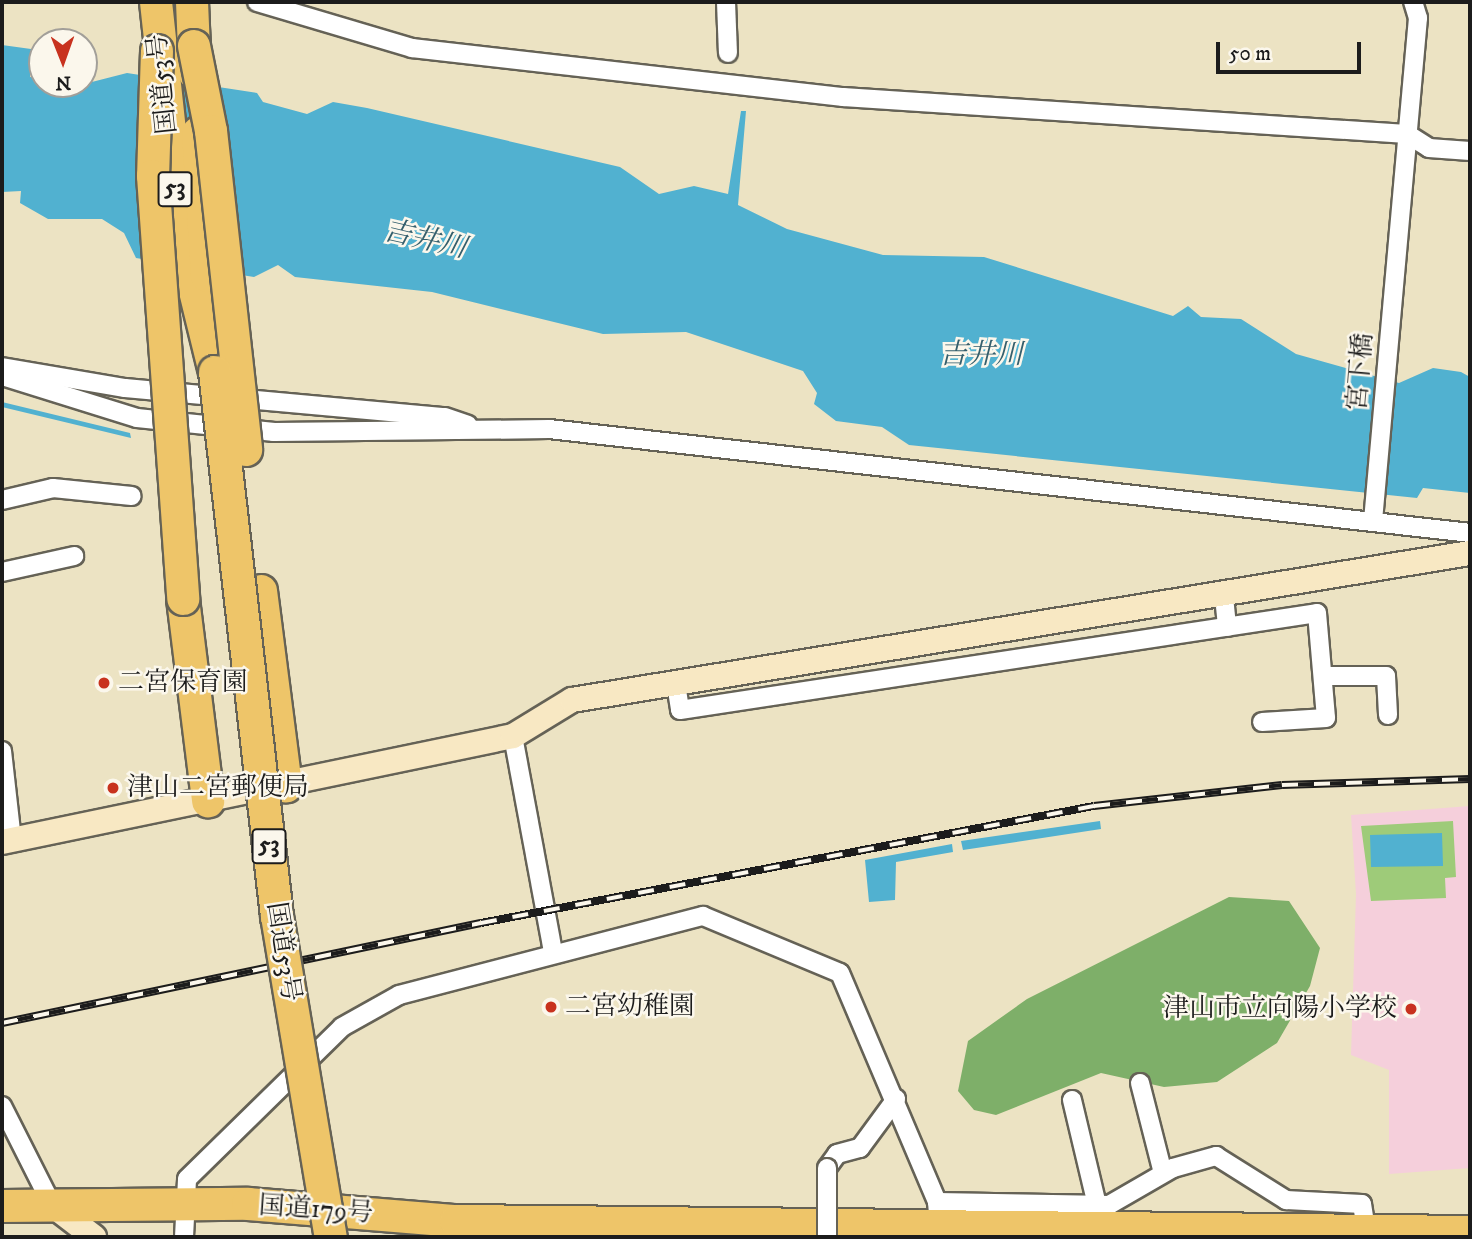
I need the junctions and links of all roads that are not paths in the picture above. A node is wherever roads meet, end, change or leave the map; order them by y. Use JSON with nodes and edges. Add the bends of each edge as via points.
{"nodes":[{"id":1,"x":156,"y":2,"type":"edge"},
{"id":2,"x":192,"y":2,"type":"edge"},
{"id":3,"x":257,"y":2,"type":"edge"},
{"id":4,"x":726,"y":2,"type":"edge"},
{"id":5,"x":1413,"y":2,"type":"edge"},
{"id":6,"x":194,"y":46,"type":"junction"},
{"id":7,"x":157,"y":51,"type":"junction"},
{"id":8,"x":728,"y":53,"type":"dead end"},
{"id":9,"x":1407,"y":134,"type":"junction"},
{"id":10,"x":1470,"y":151,"type":"edge"},
{"id":11,"x":5,"y":367,"type":"edge"},
{"id":12,"x":215,"y":372,"type":"junction"},
{"id":13,"x":475,"y":428,"type":"junction"},
{"id":14,"x":132,"y":496,"type":"dead end"},
{"id":15,"x":2,"y":500,"type":"edge"},
{"id":16,"x":1373,"y":521,"type":"junction"},
{"id":17,"x":1470,"y":533,"type":"edge"},
{"id":18,"x":1470,"y":553,"type":"edge"},
{"id":19,"x":74,"y":556,"type":"dead end"},
{"id":20,"x":2,"y":572,"type":"edge"},
{"id":21,"x":1224,"y":597,"type":"junction"},
{"id":22,"x":1227,"y":627,"type":"junction"},
{"id":23,"x":933,"y":646,"type":"junction"},
{"id":24,"x":936,"y":671,"type":"junction"},
{"id":25,"x":1322,"y":676,"type":"junction"},
{"id":26,"x":676,"y":684,"type":"junction"},
{"id":27,"x":1388,"y":715,"type":"dead end"},
{"id":28,"x":1262,"y":722,"type":"dead end"},
{"id":29,"x":513,"y":736,"type":"junction"},
{"id":30,"x":2,"y":751,"type":"edge"},
{"id":31,"x":286,"y":786,"type":"junction"},
{"id":32,"x":208,"y":801,"type":"junction"},
{"id":33,"x":7,"y":841,"type":"edge"},
{"id":34,"x":553,"y":951,"type":"junction"},
{"id":35,"x":1140,"y":1083,"type":"dead end"},
{"id":36,"x":896,"y":1099,"type":"junction"},
{"id":37,"x":1072,"y":1100,"type":"dead end"},
{"id":38,"x":2,"y":1106,"type":"edge"},
{"id":39,"x":1163,"y":1173,"type":"junction"},
{"id":40,"x":183,"y":1204,"type":"junction"},
{"id":41,"x":52,"y":1205,"type":"junction"},
{"id":42,"x":1097,"y":1205,"type":"junction"},
{"id":43,"x":2,"y":1206,"type":"edge"},
{"id":44,"x":939,"y":1222,"type":"edge"},
{"id":45,"x":1366,"y":1233,"type":"edge"},
{"id":46,"x":1470,"y":1233,"type":"edge"},
{"id":47,"x":71,"y":1237,"type":"edge"},
{"id":48,"x":94,"y":1237,"type":"edge"},
{"id":49,"x":184,"y":1237,"type":"edge"},
{"id":50,"x":331,"y":1237,"type":"edge"},
{"id":51,"x":827,"y":1237,"type":"edge"}],
"edges":[{"from":1,"to":7,"type":"highway","name":"国道53号","number":"53"},
{"from":2,"to":6,"type":"highway","name":"国道53号","number":"53"},
{"from":3,"to":9,"type":"street","via":[[412,48],[843,97]]},
{"from":4,"to":8,"type":"street"},
{"from":5,"to":9,"type":"street","name":"宮下橋","via":[[1418,18]]},
{"from":6,"to":12,"type":"highway","name":"国道53号","number":"53","bridge":true},
{"from":6,"to":31,"type":"highway","bridge":true,"via":[[211,131]]},
{"from":7,"to":12,"type":"highway","name":"国道53号","number":"53","bridge":true,"via":[[181,234]]},
{"from":7,"to":32,"type":"highway","bridge":true,"via":[[153,176],[183,599]]},
{"from":9,"to":10,"type":"street","via":[[1429,148]]},
{"from":9,"to":16,"type":"street","name":"宮下橋"},
{"from":11,"to":13,"type":"street","via":[[125,388],[445,417]]},
{"from":11,"to":13,"type":"street","via":[[136,418],[274,432]]},
{"from":12,"to":50,"type":"highway","name":"国道53号","number":"53","bridge":true,"via":[[276,916]]},
{"from":13,"to":16,"type":"street","via":[[613,435]]},
{"from":14,"to":15,"type":"street","via":[[53,488]]},
{"from":16,"to":17,"type":"street"},
{"from":18,"to":21,"type":"street"},
{"from":19,"to":20,"type":"street"},
{"from":21,"to":22,"type":"street"},
{"from":21,"to":23,"type":"street"},
{"from":22,"to":24,"type":"street"},
{"from":22,"to":25,"type":"street","via":[[1317,613]]},
{"from":23,"to":24,"type":"street"},
{"from":23,"to":26,"type":"street"},
{"from":24,"to":26,"type":"street","via":[[680,710]]},
{"from":25,"to":27,"type":"street","via":[[1386,676]]},
{"from":25,"to":28,"type":"street","via":[[1326,718]]},
{"from":26,"to":29,"type":"street","via":[[572,700]]},
{"from":29,"to":31,"type":"street"},
{"from":29,"to":34,"type":"street"},
{"from":30,"to":33,"type":"street"},
{"from":31,"to":32,"type":"street"},
{"from":32,"to":33,"type":"street"},
{"from":34,"to":36,"type":"street","via":[[703,916],[798,952],[840,973]]},
{"from":34,"to":40,"type":"street","via":[[399,995],[342,1027],[187,1179]]},
{"from":35,"to":39,"type":"street"},
{"from":36,"to":44,"type":"street"},
{"from":36,"to":51,"type":"street","bridge":true,"via":[[860,1148],[837,1154],[827,1168]]},
{"from":37,"to":42,"type":"street"},
{"from":38,"to":41,"type":"street"},
{"from":39,"to":42,"type":"street","via":[[1108,1205]]},
{"from":39,"to":45,"type":"street","via":[[1216,1156],[1286,1200],[1362,1204]]},
{"from":40,"to":41,"type":"highway","name":"国道179号"},
{"from":40,"to":44,"type":"highway","name":"国道179号","via":[[456,1220]]},
{"from":40,"to":49,"type":"street"},
{"from":41,"to":43,"type":"highway","name":"国道179号"},
{"from":41,"to":47,"type":"street"},
{"from":41,"to":48,"type":"street"},
{"from":42,"to":44,"type":"street"},
{"from":44,"to":45,"type":"highway","name":"国道179号"},
{"from":45,"to":46,"type":"highway","name":"国道179号"}]}
